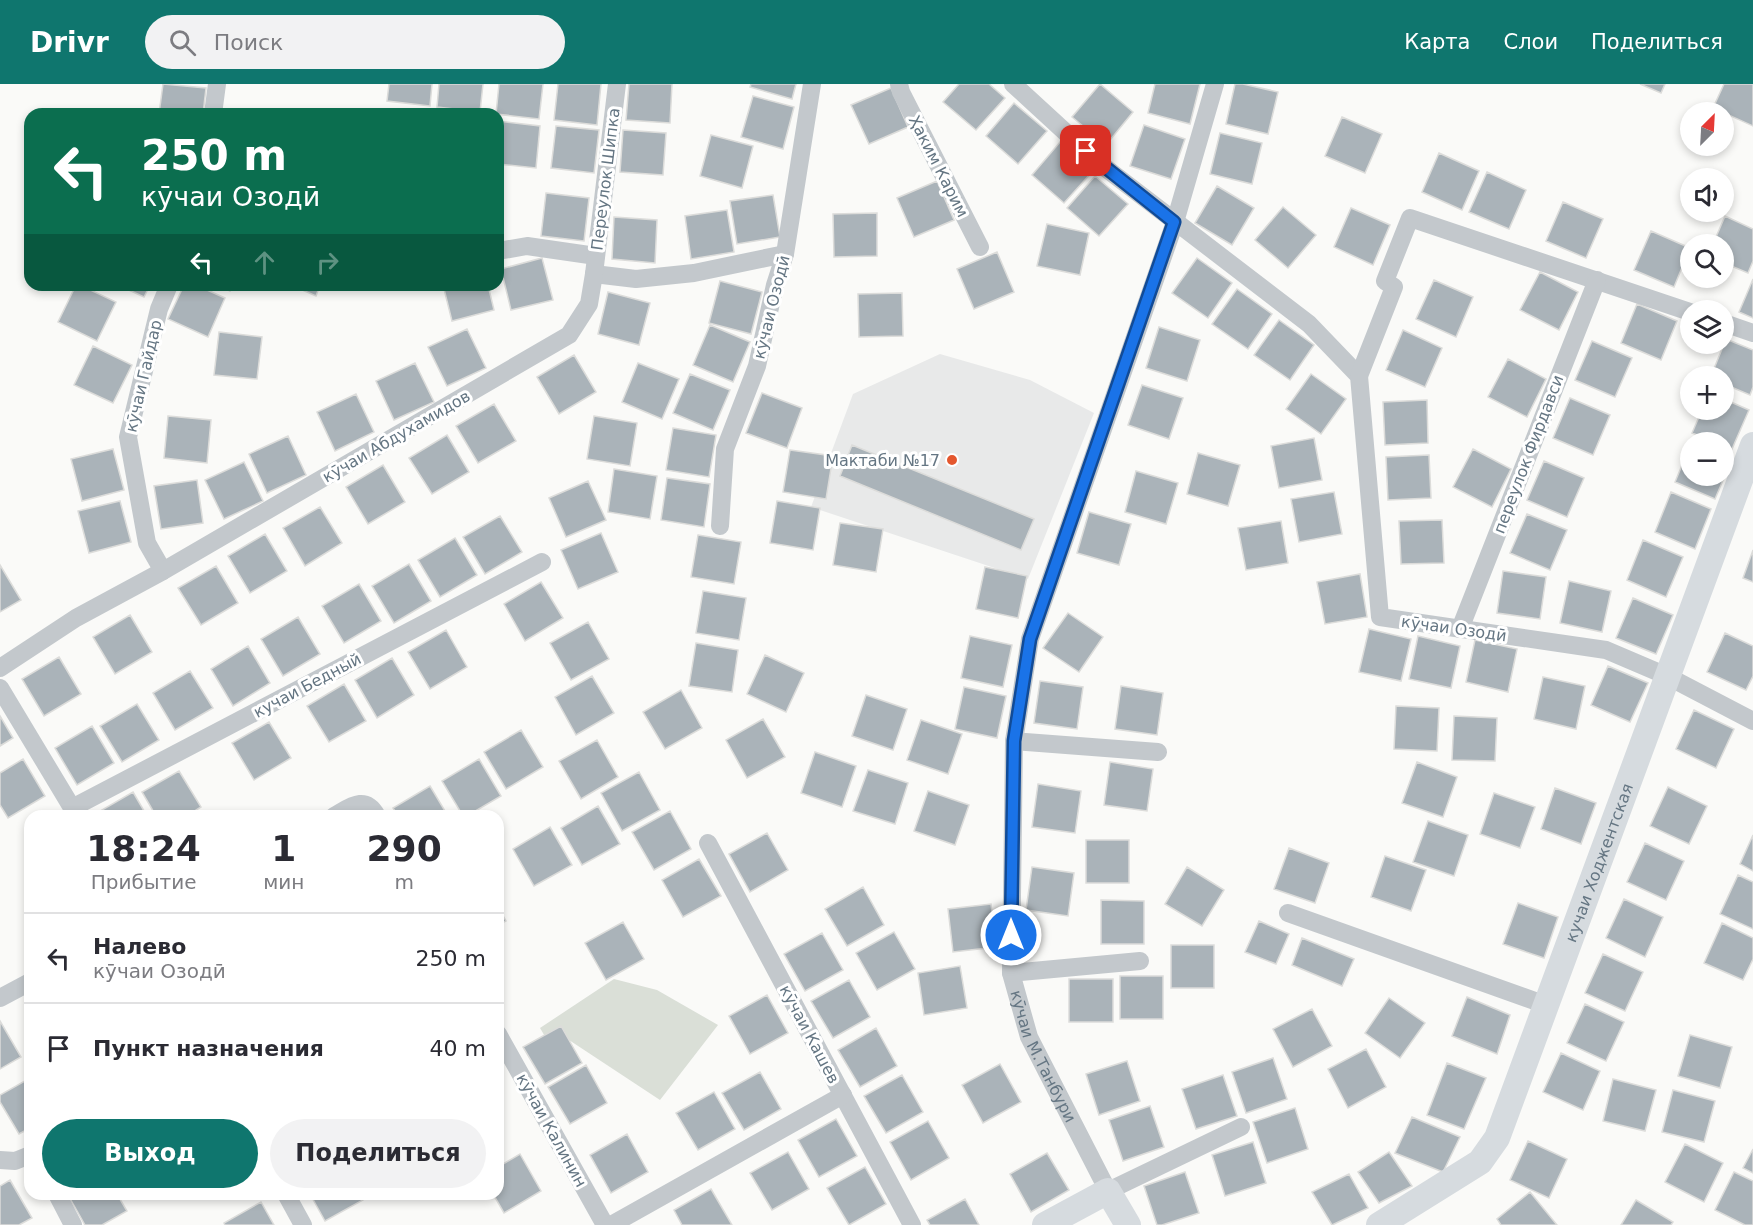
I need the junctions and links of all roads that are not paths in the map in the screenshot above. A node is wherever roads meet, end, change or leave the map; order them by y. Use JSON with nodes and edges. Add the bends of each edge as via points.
{"nodes":[{"id":1,"x":217,"y":84,"type":"edge"},
{"id":2,"x":617,"y":84,"type":"edge"},
{"id":3,"x":812,"y":84,"type":"edge"},
{"id":4,"x":899,"y":84,"type":"edge"},
{"id":5,"x":1013,"y":84,"type":"edge"},
{"id":6,"x":1215,"y":84,"type":"edge"},
{"id":7,"x":214,"y":108,"type":"edge"},
{"id":8,"x":1174,"y":222,"type":"junction"},
{"id":9,"x":980,"y":247,"type":"dead end"},
{"id":10,"x":504,"y":250,"type":"edge"},
{"id":11,"x":785,"y":254,"type":"junction"},
{"id":12,"x":596,"y":256,"type":"junction"},
{"id":13,"x":594,"y":274,"type":"junction"},
{"id":14,"x":1597,"y":280,"type":"junction"},
{"id":15,"x":166,"y":291,"type":"edge"},
{"id":16,"x":1680,"y":309,"type":"edge"},
{"id":17,"x":1734,"y":326,"type":"edge"},
{"id":18,"x":1753,"y":333,"type":"edge"},
{"id":19,"x":1359,"y":376,"type":"junction"},
{"id":20,"x":1753,"y":445,"type":"edge"},
{"id":21,"x":720,"y":526,"type":"dead end"},
{"id":22,"x":542,"y":562,"type":"dead end"},
{"id":23,"x":164,"y":571,"type":"junction"},
{"id":24,"x":1460,"y":629,"type":"junction"},
{"id":25,"x":0,"y":668,"type":"edge"},
{"id":26,"x":1667,"y":676,"type":"junction"},
{"id":27,"x":0,"y":688,"type":"edge"},
{"id":28,"x":1753,"y":721,"type":"edge"},
{"id":29,"x":1014,"y":741,"type":"junction"},
{"id":30,"x":1158,"y":752,"type":"dead end"},
{"id":31,"x":73,"y":810,"type":"edge"},
{"id":32,"x":78,"y":810,"type":"edge"},
{"id":33,"x":345,"y":810,"type":"edge"},
{"id":34,"x":372,"y":810,"type":"edge"},
{"id":35,"x":708,"y":843,"type":"dead end"},
{"id":36,"x":1288,"y":913,"type":"dead end"},
{"id":37,"x":1140,"y":961,"type":"dead end"},
{"id":38,"x":1011,"y":973,"type":"junction"},
{"id":39,"x":24,"y":985,"type":"edge"},
{"id":40,"x":0,"y":998,"type":"edge"},
{"id":41,"x":1546,"y":1005,"type":"junction"},
{"id":42,"x":504,"y":1045,"type":"edge"},
{"id":43,"x":843,"y":1095,"type":"junction"},
{"id":44,"x":1241,"y":1127,"type":"dead end"},
{"id":45,"x":24,"y":1157,"type":"edge"},
{"id":46,"x":0,"y":1160,"type":"edge"},
{"id":47,"x":1108,"y":1191,"type":"junction"},
{"id":48,"x":60,"y":1200,"type":"edge"},
{"id":49,"x":289,"y":1200,"type":"edge"},
{"id":50,"x":74,"y":1225,"type":"edge"},
{"id":51,"x":303,"y":1225,"type":"edge"},
{"id":52,"x":605,"y":1225,"type":"edge"},
{"id":53,"x":611,"y":1225,"type":"edge"},
{"id":54,"x":912,"y":1225,"type":"edge"},
{"id":55,"x":1045,"y":1225,"type":"edge"},
{"id":56,"x":1128,"y":1225,"type":"edge"},
{"id":57,"x":1379,"y":1225,"type":"edge"}],
"edges":[{"from":1,"to":7,"type":"street"},
{"from":2,"to":12,"type":"street","name":"Переулок Шипка"},
{"from":3,"to":11,"type":"street","name":"кӯчаи Озодӣ"},
{"from":4,"to":9,"type":"street","name":"Ҳаким Карим"},
{"from":5,"to":8,"type":"street","via":[[1100,163]]},
{"from":6,"to":8,"type":"street","name":"кӯчаи М.Танбури"},
{"from":8,"to":19,"type":"street","via":[[1309,324]]},
{"from":8,"to":29,"type":"street","name":"кӯчаи М.Танбури","via":[[1030,639]]},
{"from":10,"to":12,"type":"street","via":[[527,246]]},
{"from":11,"to":13,"type":"street","via":[[694,273],[647,278]]},
{"from":11,"to":21,"type":"street","name":"кӯчаи Озодӣ","via":[[757,366],[725,449]]},
{"from":12,"to":13,"type":"street","name":"Переулок Шипка"},
{"from":13,"to":23,"type":"street","name":"кӯчаи Абдухамидов","via":[[589,304],[569,334]]},
{"from":14,"to":16,"type":"street"},
{"from":14,"to":19,"type":"street","name":"кӯчаи Озодӣ","via":[[1410,218],[1385,280],[1394,287]]},
{"from":14,"to":24,"type":"street","name":"переулок Фирдавси"},
{"from":15,"to":23,"type":"street","name":"кӯчаи Гайдар","via":[[128,437],[147,543]]},
{"from":17,"to":18,"type":"street"},
{"from":19,"to":24,"type":"street","name":"кӯчаи Озодӣ","via":[[1380,617]]},
{"from":20,"to":26,"type":"main road","name":"кучаи Ходжентская"},
{"from":22,"to":32,"type":"street","name":"кучаи Бедный"},
{"from":23,"to":25,"type":"street","name":"кӯчаи Абдухамидов","via":[[76,618]]},
{"from":24,"to":26,"type":"street","name":"кӯчаи Озодӣ","via":[[1606,650]]},
{"from":26,"to":28,"type":"street","name":"кӯчаи Озодӣ"},
{"from":26,"to":41,"type":"main road","name":"кучаи Ходжентская"},
{"from":27,"to":31,"type":"street"},
{"from":29,"to":30,"type":"street"},
{"from":29,"to":38,"type":"street","name":"кӯчаи М.Танбури"},
{"from":33,"to":34,"type":"street","via":[[356,804],[365,804]]},
{"from":35,"to":43,"type":"street","name":"кӯчаи Кашев"},
{"from":36,"to":41,"type":"street"},
{"from":37,"to":38,"type":"street"},
{"from":38,"to":47,"type":"street","name":"кӯчаи М.Танбури","via":[[1029,1037]]},
{"from":39,"to":40,"type":"street"},
{"from":41,"to":57,"type":"main road","name":"кучаи Ходжентская","via":[[1497,1138],[1480,1162]]},
{"from":42,"to":52,"type":"street","name":"кӯчаи Калинин"},
{"from":43,"to":53,"type":"street"},
{"from":43,"to":54,"type":"street","name":"кӯчаи Кашев"},
{"from":44,"to":47,"type":"street"},
{"from":45,"to":46,"type":"street"},
{"from":47,"to":55,"type":"main road"},
{"from":47,"to":56,"type":"main road","name":"кӯчаи М.Танбури"},
{"from":48,"to":50,"type":"street"},
{"from":49,"to":51,"type":"street"}]}
